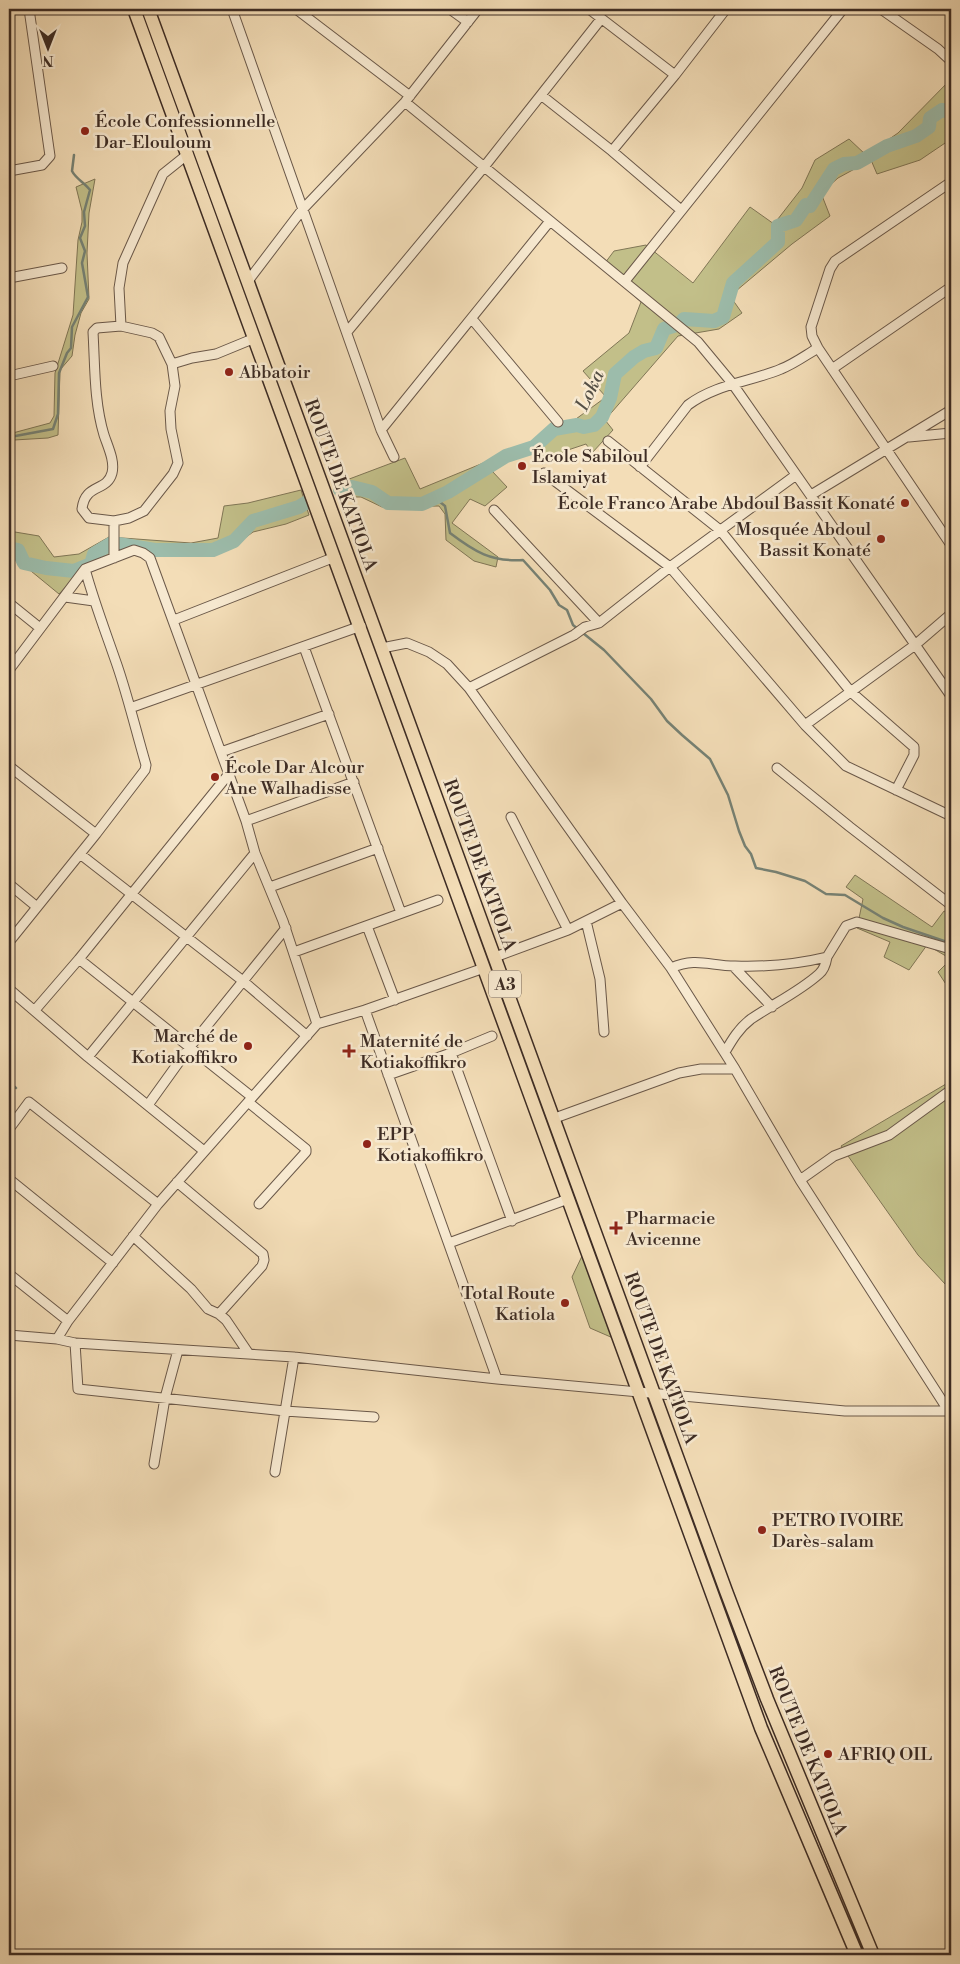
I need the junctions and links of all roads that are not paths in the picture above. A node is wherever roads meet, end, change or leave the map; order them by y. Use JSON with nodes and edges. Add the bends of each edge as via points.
{"nodes":[{"id":1,"x":29,"y":9,"type":"edge"},
{"id":2,"x":134,"y":9,"type":"edge"},
{"id":3,"x":148,"y":9,"type":"edge"},
{"id":4,"x":296,"y":9,"type":"edge"},
{"id":5,"x":450,"y":9,"type":"edge"},
{"id":6,"x":478,"y":9,"type":"edge"},
{"id":7,"x":589,"y":9,"type":"edge"},
{"id":8,"x":726,"y":9,"type":"edge"},
{"id":9,"x":843,"y":9,"type":"edge"},
{"id":10,"x":234,"y":10,"type":"edge"},
{"id":11,"x":885,"y":10,"type":"edge"},
{"id":12,"x":601,"y":19,"type":"junction"},
{"id":13,"x":468,"y":22,"type":"junction"},
{"id":14,"x":951,"y":62,"type":"edge"},
{"id":15,"x":675,"y":75,"type":"junction"},
{"id":16,"x":541,"y":95,"type":"junction"},
{"id":17,"x":407,"y":99,"type":"junction"},
{"id":18,"x":612,"y":151,"type":"junction"},
{"id":19,"x":188,"y":154,"type":"junction"},
{"id":20,"x":484,"y":167,"type":"junction"},
{"id":21,"x":9,"y":171,"type":"edge"},
{"id":22,"x":951,"y":182,"type":"edge"},
{"id":23,"x":302,"y":210,"type":"junction"},
{"id":24,"x":681,"y":210,"type":"junction"},
{"id":25,"x":550,"y":221,"type":"junction"},
{"id":26,"x":62,"y":268,"type":"dead end"},
{"id":27,"x":9,"y":278,"type":"edge"},
{"id":28,"x":248,"y":281,"type":"junction"},
{"id":29,"x":625,"y":281,"type":"junction"},
{"id":30,"x":951,"y":287,"type":"edge"},
{"id":31,"x":472,"y":319,"type":"junction"},
{"id":32,"x":120,"y":326,"type":"junction"},
{"id":33,"x":347,"y":332,"type":"junction"},
{"id":34,"x":255,"y":338,"type":"junction"},
{"id":35,"x":818,"y":348,"type":"junction"},
{"id":36,"x":172,"y":364,"type":"junction"},
{"id":37,"x":53,"y":366,"type":"dead end"},
{"id":38,"x":832,"y":369,"type":"junction"},
{"id":39,"x":9,"y":376,"type":"edge"},
{"id":40,"x":732,"y":383,"type":"junction"},
{"id":41,"x":951,"y":410,"type":"edge"},
{"id":42,"x":558,"y":422,"type":"dead end"},
{"id":43,"x":381,"y":430,"type":"junction"},
{"id":44,"x":951,"y":433,"type":"edge"},
{"id":45,"x":906,"y":437,"type":"junction"},
{"id":46,"x":608,"y":441,"type":"dead end"},
{"id":47,"x":887,"y":448,"type":"junction"},
{"id":48,"x":394,"y":457,"type":"dead end"},
{"id":49,"x":640,"y":466,"type":"junction"},
{"id":50,"x":544,"y":473,"type":"dead end"},
{"id":51,"x":796,"y":475,"type":"junction"},
{"id":52,"x":811,"y":495,"type":"junction"},
{"id":53,"x":494,"y":510,"type":"dead end"},
{"id":54,"x":114,"y":526,"type":"junction"},
{"id":55,"x":720,"y":530,"type":"junction"},
{"id":56,"x":951,"y":545,"type":"edge"},
{"id":57,"x":335,"y":557,"type":"junction"},
{"id":58,"x":114,"y":558,"type":"junction"},
{"id":59,"x":670,"y":567,"type":"junction"},
{"id":60,"x":85,"y":569,"type":"junction"},
{"id":61,"x":65,"y":597,"type":"junction"},
{"id":62,"x":94,"y":601,"type":"junction"},
{"id":63,"x":9,"y":603,"type":"edge"},
{"id":64,"x":951,"y":614,"type":"edge"},
{"id":65,"x":174,"y":620,"type":"junction"},
{"id":66,"x":599,"y":623,"type":"junction"},
{"id":67,"x":360,"y":626,"type":"junction"},
{"id":68,"x":40,"y":628,"type":"junction"},
{"id":69,"x":914,"y":645,"type":"junction"},
{"id":70,"x":304,"y":646,"type":"junction"},
{"id":71,"x":382,"y":648,"type":"junction"},
{"id":72,"x":9,"y":670,"type":"edge"},
{"id":73,"x":196,"y":685,"type":"junction"},
{"id":74,"x":469,"y":688,"type":"junction"},
{"id":75,"x":851,"y":692,"type":"junction"},
{"id":76,"x":951,"y":696,"type":"edge"},
{"id":77,"x":130,"y":708,"type":"junction"},
{"id":78,"x":329,"y":714,"type":"junction"},
{"id":79,"x":805,"y":726,"type":"junction"},
{"id":80,"x":221,"y":752,"type":"junction"},
{"id":81,"x":9,"y":766,"type":"edge"},
{"id":82,"x":777,"y":768,"type":"dead end"},
{"id":83,"x":228,"y":775,"type":"junction"},
{"id":84,"x":354,"y":782,"type":"junction"},
{"id":85,"x":896,"y":790,"type":"junction"},
{"id":86,"x":951,"y":816,"type":"edge"},
{"id":87,"x":511,"y":817,"type":"dead end"},
{"id":88,"x":246,"y":820,"type":"junction"},
{"id":89,"x":96,"y":834,"type":"junction"},
{"id":90,"x":378,"y":848,"type":"junction"},
{"id":91,"x":255,"y":853,"type":"junction"},
{"id":92,"x":80,"y":854,"type":"junction"},
{"id":93,"x":9,"y":884,"type":"edge"},
{"id":94,"x":270,"y":887,"type":"junction"},
{"id":95,"x":131,"y":895,"type":"junction"},
{"id":96,"x":438,"y":900,"type":"dead end"},
{"id":97,"x":622,"y":903,"type":"junction"},
{"id":98,"x":951,"y":904,"type":"edge"},
{"id":99,"x":37,"y":907,"type":"junction"},
{"id":100,"x":401,"y":913,"type":"junction"},
{"id":101,"x":586,"y":921,"type":"junction"},
{"id":102,"x":368,"y":926,"type":"junction"},
{"id":103,"x":286,"y":928,"type":"junction"},
{"id":104,"x":568,"y":930,"type":"junction"},
{"id":105,"x":186,"y":938,"type":"junction"},
{"id":106,"x":9,"y":942,"type":"edge"},
{"id":107,"x":951,"y":946,"type":"edge"},
{"id":108,"x":294,"y":952,"type":"junction"},
{"id":109,"x":495,"y":957,"type":"junction"},
{"id":110,"x":827,"y":957,"type":"junction"},
{"id":111,"x":79,"y":959,"type":"junction"},
{"id":112,"x":734,"y":966,"type":"junction"},
{"id":113,"x":484,"y":968,"type":"junction"},
{"id":114,"x":671,"y":968,"type":"junction"},
{"id":115,"x":243,"y":981,"type":"junction"},
{"id":116,"x":9,"y":989,"type":"edge"},
{"id":117,"x":395,"y":1000,"type":"junction"},
{"id":118,"x":133,"y":1001,"type":"junction"},
{"id":119,"x":772,"y":1007,"type":"junction"},
{"id":120,"x":35,"y":1010,"type":"junction"},
{"id":121,"x":365,"y":1010,"type":"junction"},
{"id":122,"x":317,"y":1024,"type":"junction"},
{"id":123,"x":604,"y":1032,"type":"dead end"},
{"id":124,"x":307,"y":1036,"type":"junction"},
{"id":125,"x":492,"y":1036,"type":"dead end"},
{"id":126,"x":189,"y":1048,"type":"junction"},
{"id":127,"x":725,"y":1052,"type":"junction"},
{"id":128,"x":451,"y":1054,"type":"junction"},
{"id":129,"x":88,"y":1057,"type":"junction"},
{"id":130,"x":735,"y":1069,"type":"junction"},
{"id":131,"x":388,"y":1075,"type":"junction"},
{"id":132,"x":951,"y":1090,"type":"edge"},
{"id":133,"x":250,"y":1099,"type":"junction"},
{"id":134,"x":148,"y":1105,"type":"junction"},
{"id":135,"x":555,"y":1118,"type":"junction"},
{"id":136,"x":9,"y":1129,"type":"edge"},
{"id":137,"x":204,"y":1151,"type":"junction"},
{"id":138,"x":9,"y":1179,"type":"edge"},
{"id":139,"x":800,"y":1180,"type":"junction"},
{"id":140,"x":177,"y":1182,"type":"junction"},
{"id":141,"x":568,"y":1199,"type":"junction"},
{"id":142,"x":158,"y":1204,"type":"junction"},
{"id":143,"x":259,"y":1204,"type":"dead end"},
{"id":144,"x":512,"y":1221,"type":"junction"},
{"id":145,"x":133,"y":1236,"type":"junction"},
{"id":146,"x":449,"y":1242,"type":"junction"},
{"id":147,"x":113,"y":1263,"type":"junction"},
{"id":148,"x":9,"y":1274,"type":"edge"},
{"id":149,"x":219,"y":1314,"type":"junction"},
{"id":150,"x":68,"y":1321,"type":"junction"},
{"id":151,"x":9,"y":1335,"type":"edge"},
{"id":152,"x":57,"y":1339,"type":"junction"},
{"id":153,"x":75,"y":1344,"type":"junction"},
{"id":154,"x":178,"y":1350,"type":"junction"},
{"id":155,"x":249,"y":1354,"type":"junction"},
{"id":156,"x":294,"y":1358,"type":"junction"},
{"id":157,"x":497,"y":1379,"type":"junction"},
{"id":158,"x":639,"y":1392,"type":"junction"},
{"id":159,"x":655,"y":1393,"type":"junction"},
{"id":160,"x":165,"y":1398,"type":"junction"},
{"id":161,"x":285,"y":1411,"type":"junction"},
{"id":162,"x":950,"y":1411,"type":"edge"},
{"id":163,"x":374,"y":1417,"type":"dead end"},
{"id":164,"x":154,"y":1464,"type":"dead end"},
{"id":165,"x":275,"y":1472,"type":"dead end"},
{"id":166,"x":857,"y":1955,"type":"edge"},
{"id":167,"x":873,"y":1955,"type":"edge"}],
"edges":[{"from":1,"to":21,"type":"street","via":[[50,156],[42,165]]},
{"from":2,"to":19,"type":"highway","name":"ROUTE DE KATIOLA","number":"A3"},
{"from":3,"to":28,"type":"highway","name":"ROUTE DE KATIOLA","number":"A3"},
{"from":4,"to":17,"type":"street"},
{"from":5,"to":13,"type":"street"},
{"from":6,"to":13,"type":"street"},
{"from":7,"to":12,"type":"street"},
{"from":8,"to":15,"type":"street"},
{"from":9,"to":24,"type":"street"},
{"from":10,"to":23,"type":"street"},
{"from":11,"to":14,"type":"street"},
{"from":12,"to":15,"type":"street"},
{"from":12,"to":16,"type":"street"},
{"from":13,"to":17,"type":"street"},
{"from":15,"to":18,"type":"street"},
{"from":16,"to":18,"type":"street"},
{"from":16,"to":20,"type":"street"},
{"from":17,"to":20,"type":"street"},
{"from":17,"to":23,"type":"street"},
{"from":18,"to":24,"type":"street"},
{"from":19,"to":32,"type":"street","via":[[163,174],[122,263]]},
{"from":19,"to":34,"type":"highway","name":"ROUTE DE KATIOLA","number":"A3"},
{"from":20,"to":25,"type":"street"},
{"from":20,"to":33,"type":"street"},
{"from":22,"to":35,"type":"street","via":[[836,261],[830,269],[813,318],[812,336]]},
{"from":23,"to":28,"type":"street"},
{"from":23,"to":33,"type":"street"},
{"from":24,"to":29,"type":"street"},
{"from":25,"to":29,"type":"street"},
{"from":25,"to":31,"type":"street"},
{"from":26,"to":27,"type":"street"},
{"from":28,"to":71,"type":"highway","name":"ROUTE DE KATIOLA","number":"A3"},
{"from":29,"to":40,"type":"street","via":[[698,342]]},
{"from":30,"to":38,"type":"street"},
{"from":31,"to":42,"type":"street"},
{"from":31,"to":43,"type":"street"},
{"from":32,"to":36,"type":"street","via":[[159,337]]},
{"from":32,"to":54,"type":"street","via":[[102,326],[93,332],[98,414],[113,464],[108,481],[86,494],[82,509],[89,518]]},
{"from":33,"to":43,"type":"street"},
{"from":34,"to":36,"type":"street","via":[[216,354]]},
{"from":34,"to":57,"type":"highway","name":"ROUTE DE KATIOLA","number":"A3"},
{"from":35,"to":38,"type":"street"},
{"from":35,"to":40,"type":"street","via":[[783,369]]},
{"from":36,"to":54,"type":"street","via":[[176,386],[170,411],[171,430],[178,463],[144,511]]},
{"from":37,"to":39,"type":"street"},
{"from":38,"to":47,"type":"street"},
{"from":40,"to":49,"type":"street","via":[[688,404]]},
{"from":40,"to":51,"type":"street"},
{"from":41,"to":45,"type":"street"},
{"from":43,"to":48,"type":"street"},
{"from":44,"to":45,"type":"street"},
{"from":45,"to":47,"type":"street"},
{"from":46,"to":49,"type":"street"},
{"from":47,"to":52,"type":"street"},
{"from":47,"to":56,"type":"street"},
{"from":49,"to":55,"type":"street"},
{"from":50,"to":59,"type":"street"},
{"from":51,"to":52,"type":"street"},
{"from":51,"to":55,"type":"street"},
{"from":52,"to":69,"type":"street"},
{"from":53,"to":66,"type":"street"},
{"from":54,"to":58,"type":"street"},
{"from":55,"to":59,"type":"street"},
{"from":55,"to":75,"type":"street"},
{"from":57,"to":65,"type":"street"},
{"from":57,"to":67,"type":"highway","name":"ROUTE DE KATIOLA","number":"A3"},
{"from":58,"to":60,"type":"street"},
{"from":58,"to":65,"type":"street","via":[[134,550],[144,552],[150,558]]},
{"from":59,"to":66,"type":"street"},
{"from":59,"to":79,"type":"street"},
{"from":60,"to":61,"type":"street"},
{"from":60,"to":62,"type":"street"},
{"from":61,"to":62,"type":"street"},
{"from":61,"to":68,"type":"street"},
{"from":62,"to":77,"type":"street"},
{"from":63,"to":68,"type":"street"},
{"from":64,"to":69,"type":"street"},
{"from":65,"to":73,"type":"street"},
{"from":66,"to":74,"type":"street","via":[[585,627]]},
{"from":67,"to":70,"type":"street"},
{"from":67,"to":113,"type":"highway","name":"ROUTE DE KATIOLA","number":"A3"},
{"from":68,"to":72,"type":"street"},
{"from":69,"to":75,"type":"street"},
{"from":69,"to":76,"type":"street"},
{"from":70,"to":73,"type":"street"},
{"from":70,"to":78,"type":"street"},
{"from":71,"to":74,"type":"street","via":[[407,643],[429,652],[447,664]]},
{"from":71,"to":109,"type":"highway","name":"ROUTE DE KATIOLA","number":"A3"},
{"from":73,"to":77,"type":"street"},
{"from":73,"to":80,"type":"street"},
{"from":74,"to":97,"type":"street"},
{"from":75,"to":79,"type":"street"},
{"from":75,"to":85,"type":"street","via":[[914,747],[914,755]]},
{"from":77,"to":89,"type":"street","via":[[145,770]]},
{"from":78,"to":80,"type":"street"},
{"from":78,"to":84,"type":"street"},
{"from":79,"to":85,"type":"street","via":[[846,766]]},
{"from":80,"to":83,"type":"street"},
{"from":81,"to":89,"type":"street"},
{"from":82,"to":98,"type":"street"},
{"from":83,"to":88,"type":"street"},
{"from":83,"to":95,"type":"street"},
{"from":84,"to":88,"type":"street"},
{"from":84,"to":90,"type":"street"},
{"from":85,"to":86,"type":"street"},
{"from":87,"to":104,"type":"street"},
{"from":88,"to":91,"type":"street"},
{"from":89,"to":92,"type":"street"},
{"from":90,"to":94,"type":"street"},
{"from":90,"to":100,"type":"street"},
{"from":91,"to":94,"type":"street"},
{"from":91,"to":105,"type":"street"},
{"from":92,"to":95,"type":"street"},
{"from":92,"to":99,"type":"street"},
{"from":93,"to":99,"type":"street"},
{"from":94,"to":103,"type":"street"},
{"from":95,"to":105,"type":"street"},
{"from":95,"to":111,"type":"street"},
{"from":96,"to":100,"type":"street"},
{"from":97,"to":101,"type":"street"},
{"from":97,"to":114,"type":"street"},
{"from":99,"to":106,"type":"street"},
{"from":100,"to":102,"type":"street"},
{"from":101,"to":104,"type":"street"},
{"from":101,"to":123,"type":"street","via":[[600,979]]},
{"from":102,"to":108,"type":"street"},
{"from":102,"to":117,"type":"street"},
{"from":103,"to":108,"type":"street"},
{"from":103,"to":115,"type":"street"},
{"from":104,"to":109,"type":"street"},
{"from":105,"to":115,"type":"street"},
{"from":105,"to":118,"type":"street"},
{"from":107,"to":110,"type":"street","via":[[947,948],[857,922],[846,926]]},
{"from":108,"to":122,"type":"street"},
{"from":109,"to":135,"type":"highway","name":"ROUTE DE KATIOLA","number":"A3"},
{"from":110,"to":112,"type":"street"},
{"from":110,"to":119,"type":"street","via":[[820,973]]},
{"from":111,"to":118,"type":"street"},
{"from":111,"to":120,"type":"street"},
{"from":112,"to":114,"type":"street","via":[[695,961]]},
{"from":112,"to":119,"type":"street"},
{"from":113,"to":117,"type":"street"},
{"from":113,"to":141,"type":"highway","name":"ROUTE DE KATIOLA","number":"A3"},
{"from":114,"to":127,"type":"street"},
{"from":115,"to":124,"type":"street"},
{"from":115,"to":126,"type":"street"},
{"from":116,"to":120,"type":"street"},
{"from":117,"to":121,"type":"street"},
{"from":118,"to":126,"type":"street"},
{"from":118,"to":129,"type":"street"},
{"from":119,"to":127,"type":"street","via":[[750,1020]]},
{"from":120,"to":129,"type":"street"},
{"from":121,"to":122,"type":"street"},
{"from":121,"to":131,"type":"street"},
{"from":122,"to":124,"type":"street"},
{"from":124,"to":133,"type":"street"},
{"from":125,"to":128,"type":"street"},
{"from":126,"to":133,"type":"street"},
{"from":126,"to":134,"type":"street"},
{"from":127,"to":130,"type":"street"},
{"from":128,"to":131,"type":"street"},
{"from":128,"to":144,"type":"street"},
{"from":129,"to":134,"type":"street"},
{"from":130,"to":135,"type":"street","via":[[679,1073]]},
{"from":130,"to":139,"type":"street"},
{"from":131,"to":146,"type":"street"},
{"from":132,"to":139,"type":"street","via":[[889,1135],[834,1156]]},
{"from":133,"to":137,"type":"street"},
{"from":133,"to":143,"type":"street","via":[[306,1149]]},
{"from":134,"to":137,"type":"street"},
{"from":135,"to":159,"type":"highway","name":"ROUTE DE KATIOLA","number":"A3"},
{"from":136,"to":142,"type":"street","via":[[29,1102]]},
{"from":137,"to":140,"type":"street"},
{"from":138,"to":147,"type":"street"},
{"from":139,"to":162,"type":"street"},
{"from":140,"to":142,"type":"street"},
{"from":140,"to":149,"type":"street","via":[[263,1254],[262,1266]]},
{"from":141,"to":144,"type":"street"},
{"from":141,"to":158,"type":"highway","name":"ROUTE DE KATIOLA","number":"A3"},
{"from":142,"to":145,"type":"street"},
{"from":144,"to":146,"type":"street"},
{"from":145,"to":147,"type":"street"},
{"from":145,"to":149,"type":"street","via":[[208,1309]]},
{"from":146,"to":157,"type":"street"},
{"from":147,"to":150,"type":"street"},
{"from":148,"to":150,"type":"street"},
{"from":149,"to":155,"type":"street"},
{"from":150,"to":152,"type":"street"},
{"from":151,"to":152,"type":"street"},
{"from":152,"to":153,"type":"street"},
{"from":153,"to":154,"type":"street"},
{"from":153,"to":160,"type":"street","via":[[78,1389]]},
{"from":154,"to":155,"type":"street"},
{"from":154,"to":160,"type":"street"},
{"from":155,"to":156,"type":"street"},
{"from":156,"to":157,"type":"street"},
{"from":156,"to":161,"type":"street"},
{"from":157,"to":158,"type":"street"},
{"from":158,"to":159,"type":"street"},
{"from":158,"to":166,"type":"highway","name":"ROUTE DE KATIOLA","number":"A3","via":[[760,1728]]},
{"from":159,"to":162,"type":"street","via":[[845,1411]]},
{"from":159,"to":167,"type":"highway","name":"ROUTE DE KATIOLA","number":"A3","via":[[767,1699]]},
{"from":160,"to":161,"type":"street"},
{"from":160,"to":164,"type":"street"},
{"from":161,"to":163,"type":"street"},
{"from":161,"to":165,"type":"street"}]}
